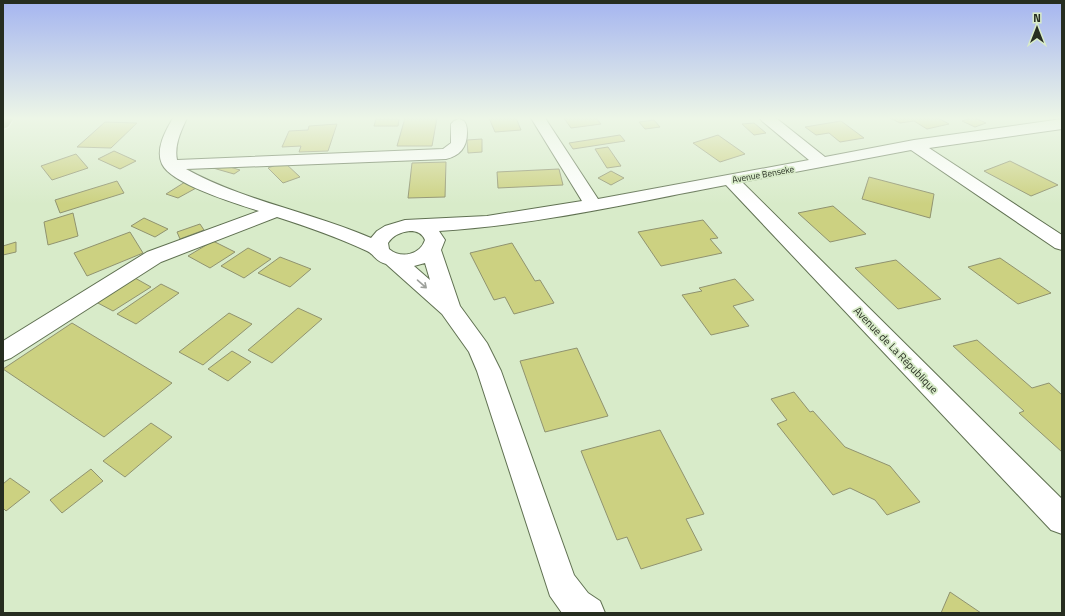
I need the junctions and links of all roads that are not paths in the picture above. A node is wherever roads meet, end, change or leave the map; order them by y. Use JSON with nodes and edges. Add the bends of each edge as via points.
{"nodes":[{"id":1,"x":168,"y":147,"type":"edge"},
{"id":2,"x":456,"y":147,"type":"edge"},
{"id":3,"x":557,"y":147,"type":"edge"},
{"id":4,"x":803,"y":147,"type":"edge"},
{"id":5,"x":905,"y":147,"type":"edge"},
{"id":6,"x":917,"y":147,"type":"edge"},
{"id":7,"x":823,"y":163,"type":"junction"},
{"id":8,"x":171,"y":165,"type":"junction"},
{"id":9,"x":730,"y":180,"type":"junction"},
{"id":10,"x":594,"y":205,"type":"junction"},
{"id":11,"x":276,"y":211,"type":"junction"},
{"id":12,"x":487,"y":222,"type":"junction"},
{"id":13,"x":325,"y":226,"type":"junction"},
{"id":14,"x":410,"y":226,"type":"junction"},
{"id":15,"x":1062,"y":244,"type":"edge"},
{"id":16,"x":433,"y":245,"type":"junction"},
{"id":17,"x":377,"y":248,"type":"junction"},
{"id":18,"x":394,"y":260,"type":"junction"},
{"id":19,"x":450,"y":308,"type":"junction"},
{"id":20,"x":3,"y":352,"type":"edge"},
{"id":21,"x":1062,"y":520,"type":"edge"},
{"id":22,"x":588,"y":613,"type":"edge"}],
"edges":[{"from":1,"to":8,"type":"street"},
{"from":2,"to":8,"type":"street","via":[[454,151],[446,154]]},
{"from":3,"to":10,"type":"street"},
{"from":4,"to":7,"type":"street"},
{"from":5,"to":7,"type":"street","name":"Avenue Benseke"},
{"from":6,"to":15,"type":"street"},
{"from":7,"to":9,"type":"street","name":"Avenue Benseke"},
{"from":8,"to":11,"type":"street","via":[[194,181]]},
{"from":9,"to":10,"type":"street","name":"Avenue Benseke"},
{"from":9,"to":21,"type":"street","name":"Avenue de La République"},
{"from":10,"to":12,"type":"street","name":"Avenue Benseke"},
{"from":11,"to":13,"type":"street"},
{"from":11,"to":20,"type":"street","via":[[154,257]]},
{"from":12,"to":14,"type":"street"},
{"from":12,"to":16,"type":"street"},
{"from":13,"to":14,"type":"street"},
{"from":13,"to":17,"type":"street"},
{"from":14,"to":16,"type":"street","via":[[430,231]]},
{"from":14,"to":17,"type":"street","via":[[386,233],[380,237]]},
{"from":16,"to":18,"type":"street","via":[[422,257],[408,261]]},
{"from":16,"to":19,"type":"street"},
{"from":17,"to":18,"type":"street","via":[[383,256]]},
{"from":18,"to":19,"type":"street","one_way":true},
{"from":19,"to":22,"type":"street","via":[[479,350],[489,371],[561,585],[576,605]]}]}
